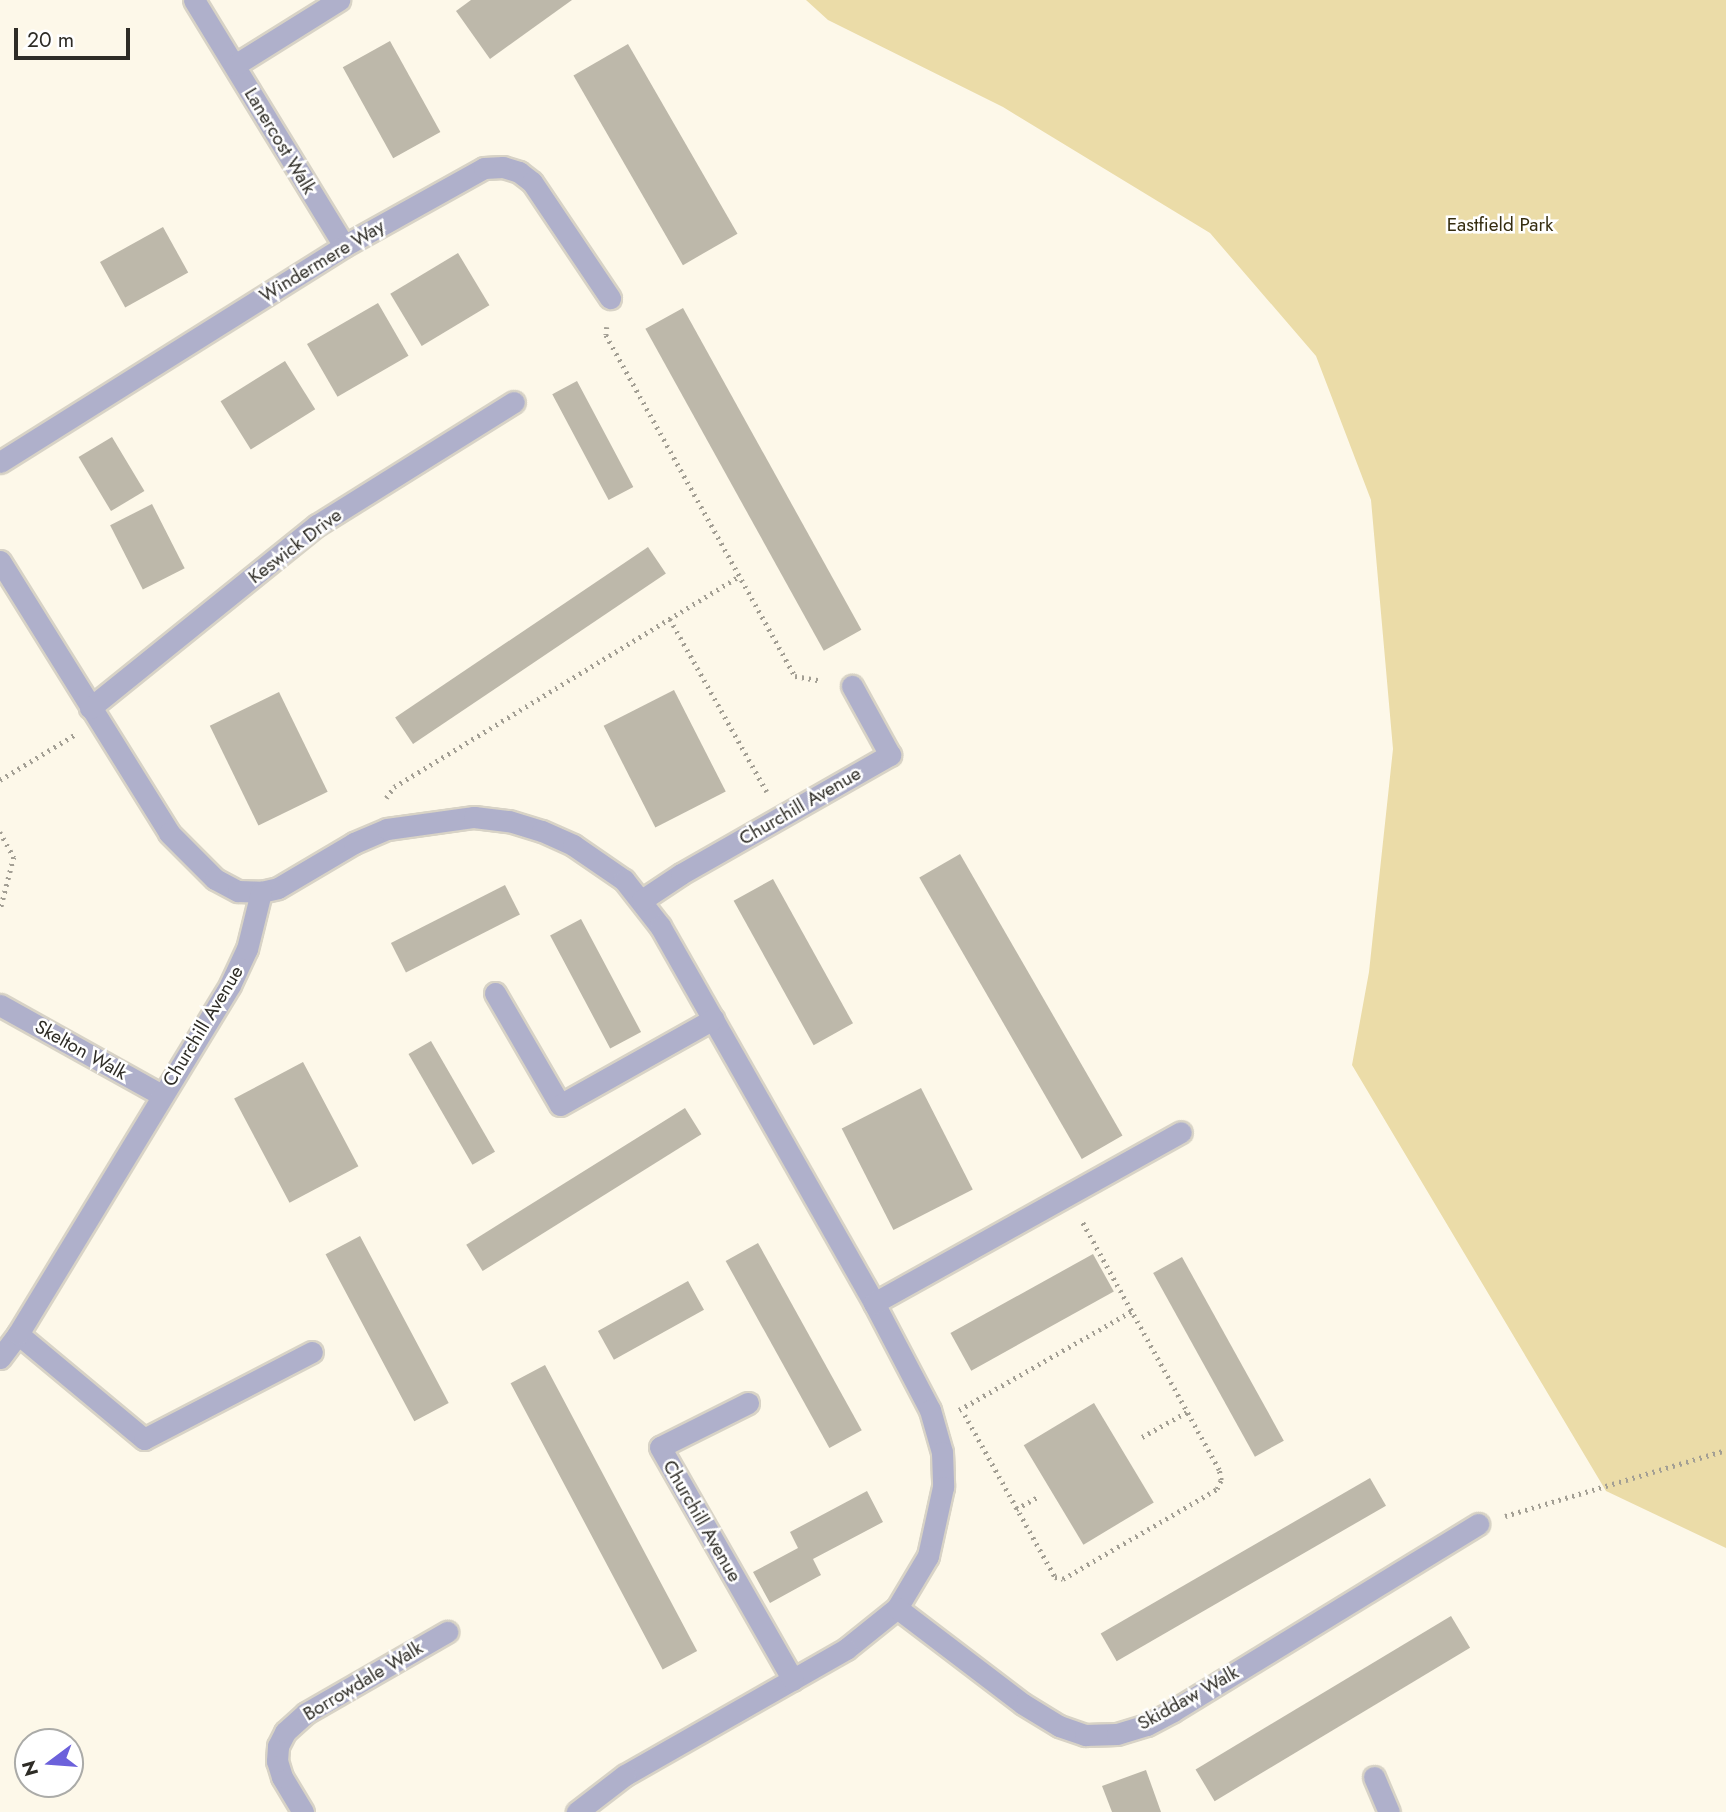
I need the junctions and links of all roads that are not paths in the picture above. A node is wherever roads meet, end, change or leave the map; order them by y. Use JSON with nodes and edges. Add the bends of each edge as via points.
{"nodes":[{"id":1,"x":194,"y":0,"type":"edge"},
{"id":2,"x":339,"y":0,"type":"edge"},
{"id":3,"x":235,"y":65,"type":"junction"},
{"id":4,"x":344,"y":246,"type":"junction"},
{"id":5,"x":610,"y":298,"type":"road end"},
{"id":6,"x":514,"y":402,"type":"dead end"},
{"id":7,"x":0,"y":462,"type":"edge"},
{"id":8,"x":0,"y":561,"type":"edge"},
{"id":9,"x":852,"y":686,"type":"road end"},
{"id":10,"x":94,"y":714,"type":"junction"},
{"id":11,"x":261,"y":892,"type":"junction"},
{"id":12,"x":642,"y":900,"type":"junction"},
{"id":13,"x":495,"y":993,"type":"dead end"},
{"id":14,"x":0,"y":1005,"type":"edge"},
{"id":15,"x":713,"y":1019,"type":"junction"},
{"id":16,"x":162,"y":1095,"type":"junction"},
{"id":17,"x":1181,"y":1132,"type":"dead end"},
{"id":18,"x":874,"y":1303,"type":"junction"},
{"id":19,"x":18,"y":1334,"type":"junction"},
{"id":20,"x":312,"y":1352,"type":"dead end"},
{"id":21,"x":0,"y":1359,"type":"edge"},
{"id":22,"x":748,"y":1403,"type":"dead end"},
{"id":23,"x":1478,"y":1524,"type":"road end"},
{"id":24,"x":897,"y":1608,"type":"junction"},
{"id":25,"x":447,"y":1632,"type":"dead end"},
{"id":26,"x":793,"y":1680,"type":"junction"},
{"id":27,"x":1374,"y":1777,"type":"dead end"},
{"id":28,"x":303,"y":1812,"type":"edge"},
{"id":29,"x":577,"y":1812,"type":"edge"},
{"id":30,"x":1389,"y":1812,"type":"edge"}],
"edges":[{"from":1,"to":3,"type":"street","name":"Lanercost Walk"},
{"from":2,"to":3,"type":"street"},
{"from":3,"to":4,"type":"street","name":"Lanercost Walk"},
{"from":4,"to":5,"type":"street","name":"Windermere Way","via":[[462,178],[484,168],[502,167],[533,182]]},
{"from":4,"to":7,"type":"street","name":"Windermere Way"},
{"from":6,"to":10,"type":"street","name":"Keswick Drive","via":[[317,525]]},
{"from":8,"to":10,"type":"street"},
{"from":9,"to":12,"type":"street","name":"Churchill Avenue","via":[[890,755]]},
{"from":10,"to":11,"type":"street","via":[[169,833],[192,859],[215,879],[239,891]]},
{"from":11,"to":12,"type":"street","via":[[301,877],[354,843],[387,829],[474,817],[509,821],[573,845],[624,880]]},
{"from":11,"to":16,"type":"street","name":"Churchill Avenue","via":[[247,949],[230,985]]},
{"from":12,"to":15,"type":"street"},
{"from":13,"to":15,"type":"street","via":[[560,1105]]},
{"from":14,"to":16,"type":"street","name":"Skelton Walk"},
{"from":15,"to":18,"type":"street"},
{"from":16,"to":19,"type":"street","name":"Churchill Avenue"},
{"from":17,"to":18,"type":"street"},
{"from":18,"to":24,"type":"street","via":[[930,1410],[942,1452],[943,1487],[928,1556]]},
{"from":19,"to":20,"type":"street","via":[[144,1439]]},
{"from":19,"to":21,"type":"street","name":"Churchill Avenue"},
{"from":22,"to":26,"type":"street","name":"Churchill Avenue","via":[[660,1447]]},
{"from":23,"to":24,"type":"street","name":"Skiddaw Walk","via":[[1173,1711],[1117,1734],[1085,1735],[1059,1726]]},
{"from":24,"to":26,"type":"street","via":[[867,1634]]},
{"from":25,"to":28,"type":"street","name":"Borrowdale Walk","via":[[306,1713],[285,1732],[277,1761]]},
{"from":26,"to":29,"type":"street","via":[[625,1775]]},
{"from":27,"to":30,"type":"street"}]}
